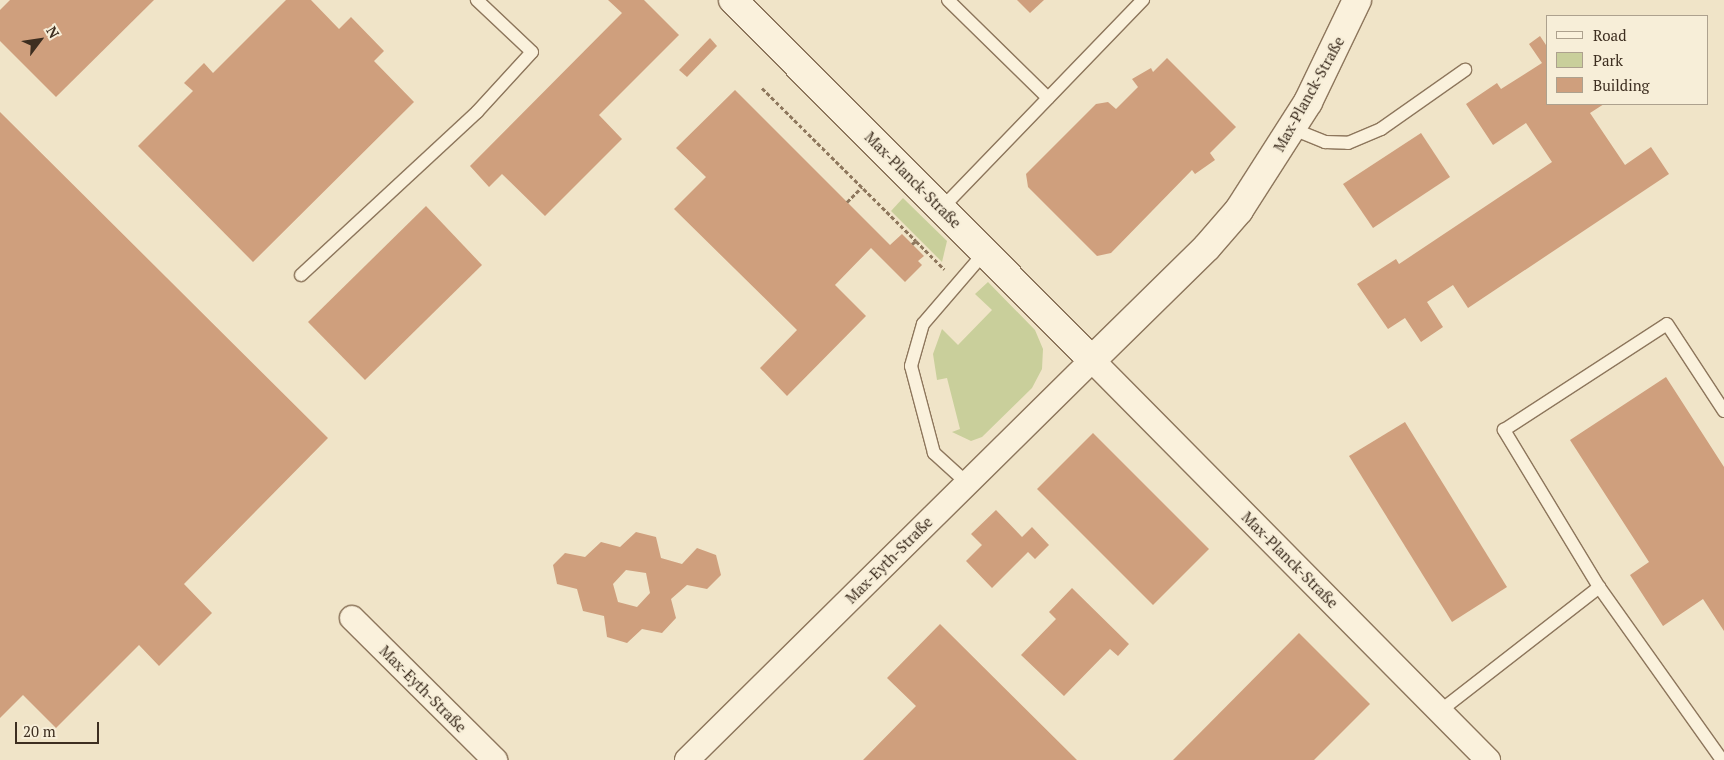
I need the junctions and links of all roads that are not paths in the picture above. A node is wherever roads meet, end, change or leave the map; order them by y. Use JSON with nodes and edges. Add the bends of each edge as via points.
{"nodes":[{"id":1,"x":477,"y":0,"type":"edge"},
{"id":2,"x":733,"y":0,"type":"edge"},
{"id":3,"x":948,"y":0,"type":"edge"},
{"id":4,"x":1142,"y":0,"type":"edge"},
{"id":5,"x":1357,"y":0,"type":"edge"},
{"id":6,"x":1465,"y":70,"type":"dead end"},
{"id":7,"x":1048,"y":98,"type":"junction"},
{"id":8,"x":1293,"y":129,"type":"junction"},
{"id":9,"x":941,"y":209,"type":"junction"},
{"id":10,"x":985,"y":252,"type":"junction"},
{"id":11,"x":300,"y":276,"type":"dead end"},
{"id":12,"x":1092,"y":360,"type":"junction"},
{"id":13,"x":1724,"y":411,"type":"edge"},
{"id":14,"x":967,"y":483,"type":"junction"},
{"id":15,"x":1599,"y":587,"type":"junction"},
{"id":16,"x":352,"y":618,"type":"dead end"},
{"id":17,"x":1440,"y":711,"type":"junction"},
{"id":18,"x":495,"y":760,"type":"edge"},
{"id":19,"x":686,"y":760,"type":"edge"},
{"id":20,"x":1488,"y":760,"type":"edge"},
{"id":21,"x":1722,"y":760,"type":"edge"}],
"edges":[{"from":1,"to":11,"type":"lane","via":[[532,52],[477,112]]},
{"from":2,"to":9,"type":"main road","name":"Max-Planck-Straße"},
{"from":3,"to":7,"type":"lane"},
{"from":4,"to":7,"type":"lane"},
{"from":5,"to":8,"type":"main road","name":"Max-Planck-Straße"},
{"from":6,"to":8,"type":"lane","via":[[1381,129],[1348,143],[1325,142]]},
{"from":7,"to":9,"type":"lane"},
{"from":8,"to":12,"type":"main road","name":"Max-Planck-Straße","via":[[1265,174],[1207,247]]},
{"from":9,"to":10,"type":"main road","name":"Max-Planck-Straße"},
{"from":10,"to":12,"type":"main road","name":"Max-Planck-Straße"},
{"from":10,"to":14,"type":"lane","via":[[923,324],[911,366],[934,453]]},
{"from":12,"to":14,"type":"street","name":"Max-Eyth-Straße"},
{"from":12,"to":17,"type":"street","name":"Max-Planck-Straße"},
{"from":13,"to":15,"type":"lane","via":[[1667,324],[1504,430]]},
{"from":14,"to":19,"type":"street","name":"Max-Eyth-Straße"},
{"from":15,"to":17,"type":"lane"},
{"from":15,"to":21,"type":"lane"},
{"from":16,"to":18,"type":"street","name":"Max-Eyth-Straße"},
{"from":17,"to":20,"type":"street","name":"Max-Planck-Straße"}]}
